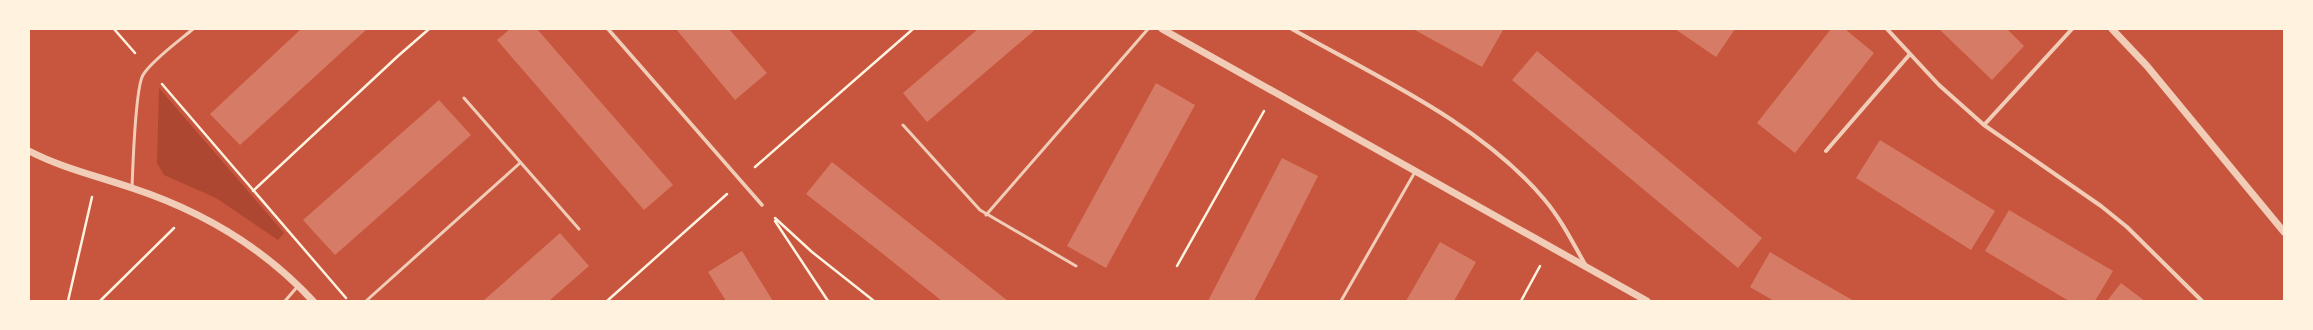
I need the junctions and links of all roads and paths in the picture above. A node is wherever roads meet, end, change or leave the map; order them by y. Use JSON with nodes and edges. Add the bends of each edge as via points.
{"nodes":[{"id":1,"x":114,"y":29,"type":"edge"},
{"id":2,"x":193,"y":29,"type":"edge"},
{"id":3,"x":429,"y":29,"type":"edge"},
{"id":4,"x":608,"y":29,"type":"edge"},
{"id":5,"x":913,"y":29,"type":"edge"},
{"id":6,"x":1148,"y":29,"type":"edge"},
{"id":7,"x":1162,"y":29,"type":"edge"},
{"id":8,"x":1292,"y":29,"type":"edge"},
{"id":9,"x":1887,"y":29,"type":"edge"},
{"id":10,"x":2072,"y":29,"type":"edge"},
{"id":11,"x":2112,"y":29,"type":"edge"},
{"id":12,"x":1910,"y":54,"type":"junction"},
{"id":13,"x":870,"y":66,"type":"dead end"},
{"id":14,"x":148,"y":69,"type":"junction"},
{"id":15,"x":1274,"y":94,"type":"junction"},
{"id":16,"x":464,"y":98,"type":"dead end"},
{"id":17,"x":904,"y":125,"type":"dead end"},
{"id":18,"x":1984,"y":125,"type":"junction"},
{"id":19,"x":29,"y":151,"type":"edge"},
{"id":20,"x":1826,"y":151,"type":"dead end"},
{"id":21,"x":520,"y":163,"type":"junction"},
{"id":22,"x":1415,"y":172,"type":"junction"},
{"id":23,"x":97,"y":177,"type":"junction"},
{"id":24,"x":132,"y":188,"type":"junction"},
{"id":25,"x":253,"y":191,"type":"junction"},
{"id":26,"x":762,"y":205,"type":"junction"},
{"id":27,"x":192,"y":211,"type":"junction"},
{"id":28,"x":986,"y":215,"type":"junction"},
{"id":29,"x":579,"y":229,"type":"dead end"},
{"id":30,"x":2284,"y":232,"type":"edge"},
{"id":31,"x":1551,"y":246,"type":"junction"},
{"id":32,"x":1076,"y":266,"type":"dead end"},
{"id":33,"x":1177,"y":266,"type":"dead end"},
{"id":34,"x":1586,"y":266,"type":"junction"},
{"id":35,"x":299,"y":285,"type":"junction"},
{"id":36,"x":610,"y":298,"type":"dead end"},
{"id":37,"x":68,"y":301,"type":"edge"},
{"id":38,"x":100,"y":301,"type":"edge"},
{"id":39,"x":285,"y":301,"type":"edge"},
{"id":40,"x":313,"y":301,"type":"edge"},
{"id":41,"x":348,"y":301,"type":"edge"},
{"id":42,"x":366,"y":301,"type":"edge"},
{"id":43,"x":607,"y":301,"type":"edge"},
{"id":44,"x":828,"y":301,"type":"edge"},
{"id":45,"x":874,"y":301,"type":"edge"},
{"id":46,"x":1340,"y":301,"type":"edge"},
{"id":47,"x":1521,"y":301,"type":"edge"},
{"id":48,"x":1647,"y":301,"type":"edge"},
{"id":49,"x":2202,"y":301,"type":"edge"}],
"edges":[{"from":1,"to":14,"type":"path"},
{"from":2,"to":14,"type":"lane"},
{"from":3,"to":25,"type":"path"},
{"from":4,"to":26,"type":"street"},
{"from":5,"to":13,"type":"path"},
{"from":6,"to":28,"type":"lane"},
{"from":7,"to":15,"type":"street"},
{"from":8,"to":34,"type":"street","via":[[1427,106],[1492,150],[1544,200]]},
{"from":9,"to":12,"type":"street"},
{"from":10,"to":18,"type":"street"},
{"from":11,"to":30,"type":"street","via":[[2147,66]]},
{"from":12,"to":18,"type":"street","via":[[1954,100]]},
{"from":12,"to":20,"type":"street"},
{"from":14,"to":24,"type":"lane","via":[[142,78],[139,95]]},
{"from":14,"to":25,"type":"path"},
{"from":15,"to":22,"type":"street"},
{"from":15,"to":33,"type":"path"},
{"from":16,"to":21,"type":"lane"},
{"from":17,"to":28,"type":"lane"},
{"from":18,"to":49,"type":"street","via":[[2101,206],[2127,227]]},
{"from":19,"to":23,"type":"street"},
{"from":21,"to":29,"type":"lane"},
{"from":21,"to":42,"type":"lane"},
{"from":22,"to":31,"type":"street"},
{"from":22,"to":46,"type":"lane"},
{"from":23,"to":24,"type":"street"},
{"from":23,"to":37,"type":"path"},
{"from":24,"to":27,"type":"street"},
{"from":25,"to":41,"type":"path"},
{"from":26,"to":44,"type":"path","via":[[795,249]]},
{"from":26,"to":45,"type":"path","via":[[812,252]]},
{"from":27,"to":35,"type":"street","via":[[263,253]]},
{"from":27,"to":38,"type":"path"},
{"from":28,"to":32,"type":"lane"},
{"from":31,"to":34,"type":"street"},
{"from":31,"to":47,"type":"path"},
{"from":34,"to":48,"type":"street"},
{"from":35,"to":39,"type":"lane"},
{"from":35,"to":40,"type":"street"},
{"from":36,"to":43,"type":"path"}]}
